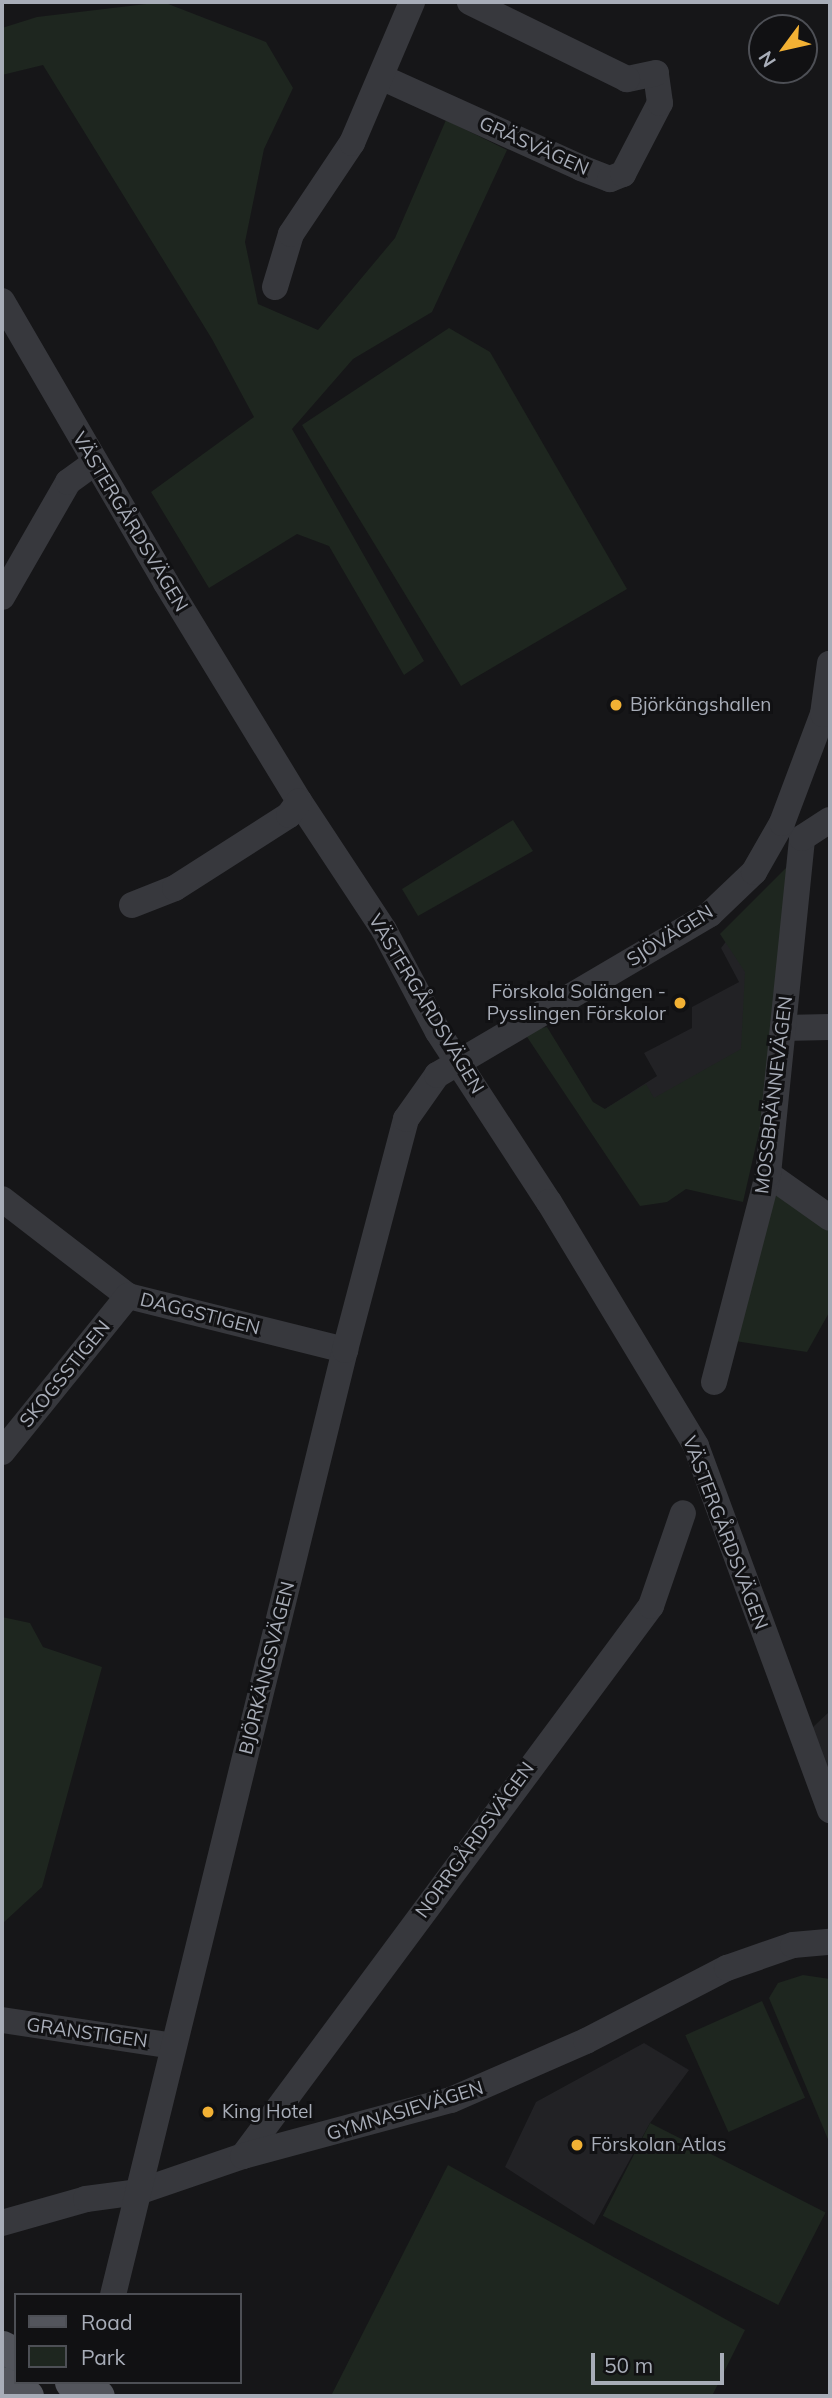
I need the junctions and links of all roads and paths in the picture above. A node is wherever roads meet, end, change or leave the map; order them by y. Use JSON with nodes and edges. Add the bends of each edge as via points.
{"nodes":[{"id":1,"x":412,"y":2,"type":"edge"},
{"id":2,"x":470,"y":2,"type":"edge"},
{"id":3,"x":515,"y":12,"type":"edge"},
{"id":4,"x":383,"y":78,"type":"junction"},
{"id":5,"x":275,"y":287,"type":"dead end"},
{"id":6,"x":2,"y":301,"type":"edge"},
{"id":7,"x":94,"y":463,"type":"junction"},
{"id":8,"x":2,"y":597,"type":"edge"},
{"id":9,"x":830,"y":663,"type":"edge"},
{"id":10,"x":299,"y":801,"type":"junction"},
{"id":11,"x":830,"y":820,"type":"edge"},
{"id":12,"x":132,"y":905,"type":"dead end"},
{"id":13,"x":830,"y":1027,"type":"edge"},
{"id":14,"x":783,"y":1028,"type":"junction"},
{"id":15,"x":458,"y":1062,"type":"junction"},
{"id":16,"x":768,"y":1174,"type":"junction"},
{"id":17,"x":5,"y":1208,"type":"edge"},
{"id":18,"x":830,"y":1219,"type":"edge"},
{"id":19,"x":128,"y":1296,"type":"junction"},
{"id":20,"x":345,"y":1350,"type":"junction"},
{"id":21,"x":714,"y":1382,"type":"dead end"},
{"id":22,"x":2,"y":1452,"type":"edge"},
{"id":23,"x":683,"y":1513,"type":"dead end"},
{"id":24,"x":830,"y":1810,"type":"edge"},
{"id":25,"x":830,"y":1942,"type":"edge"},
{"id":26,"x":2,"y":2020,"type":"edge"},
{"id":27,"x":173,"y":2046,"type":"junction"},
{"id":28,"x":243,"y":2156,"type":"junction"},
{"id":29,"x":138,"y":2193,"type":"junction"},
{"id":30,"x":2,"y":2223,"type":"edge"},
{"id":31,"x":113,"y":2293,"type":"edge"},
{"id":32,"x":2,"y":2383,"type":"edge"},
{"id":33,"x":27,"y":2396,"type":"edge"}],
"edges":[{"from":1,"to":4,"type":"street"},
{"from":2,"to":3,"type":"street"},
{"from":3,"to":4,"type":"street","name":"GRÄSVÄGEN","via":[[627,79],[656,73],[660,103],[623,174],[610,179]]},
{"from":4,"to":5,"type":"street","via":[[352,143],[291,234]]},
{"from":6,"to":7,"type":"street","name":"VÄSTERGÅRDSVÄGEN"},
{"from":7,"to":8,"type":"street","via":[[68,482]]},
{"from":7,"to":10,"type":"street","name":"VÄSTERGÅRDSVÄGEN"},
{"from":9,"to":15,"type":"street","name":"SJÖVÄGEN","via":[[823,714],[782,823],[754,872],[710,915]]},
{"from":10,"to":12,"type":"street","via":[[289,815],[175,888]]},
{"from":10,"to":15,"type":"street","name":"VÄSTERGÅRDSVÄGEN","via":[[384,930]]},
{"from":11,"to":14,"type":"street","name":"MOSSBRÄNNEVÄGEN","via":[[802,838]]},
{"from":13,"to":14,"type":"street"},
{"from":14,"to":16,"type":"street","name":"MOSSBRÄNNEVÄGEN"},
{"from":15,"to":20,"type":"street","name":"BJÖRKÄNGSVÄGEN","via":[[430,1082],[406,1119]]},
{"from":15,"to":24,"type":"street","name":"VÄSTERGÅRDSVÄGEN","via":[[696,1446]]},
{"from":16,"to":18,"type":"street"},
{"from":16,"to":21,"type":"street","name":"MOSSBRÄNNEVÄGEN"},
{"from":17,"to":19,"type":"street","name":"DAGGSTIGEN"},
{"from":19,"to":20,"type":"street","name":"DAGGSTIGEN"},
{"from":19,"to":22,"type":"street","name":"SKOGSSTIGEN"},
{"from":20,"to":27,"type":"street","name":"BJÖRKÄNGSVÄGEN"},
{"from":23,"to":28,"type":"street","name":"NORRGÅRDSVÄGEN","via":[[651,1606]]},
{"from":25,"to":28,"type":"street","name":"GYMNASIEVÄGEN","via":[[793,1945],[727,1968],[586,2041],[451,2100]]},
{"from":26,"to":27,"type":"street","name":"GRANSTIGEN"},
{"from":27,"to":29,"type":"street","name":"BJÖRKÄNGSVÄGEN"},
{"from":28,"to":29,"type":"street","name":"GYMNASIEVÄGEN"},
{"from":29,"to":30,"type":"street","name":"GYMNASIEVÄGEN","via":[[86,2199]]},
{"from":29,"to":31,"type":"street","name":"BJÖRKÄNGSVÄGEN"},
{"from":32,"to":33,"type":"main road"}]}
